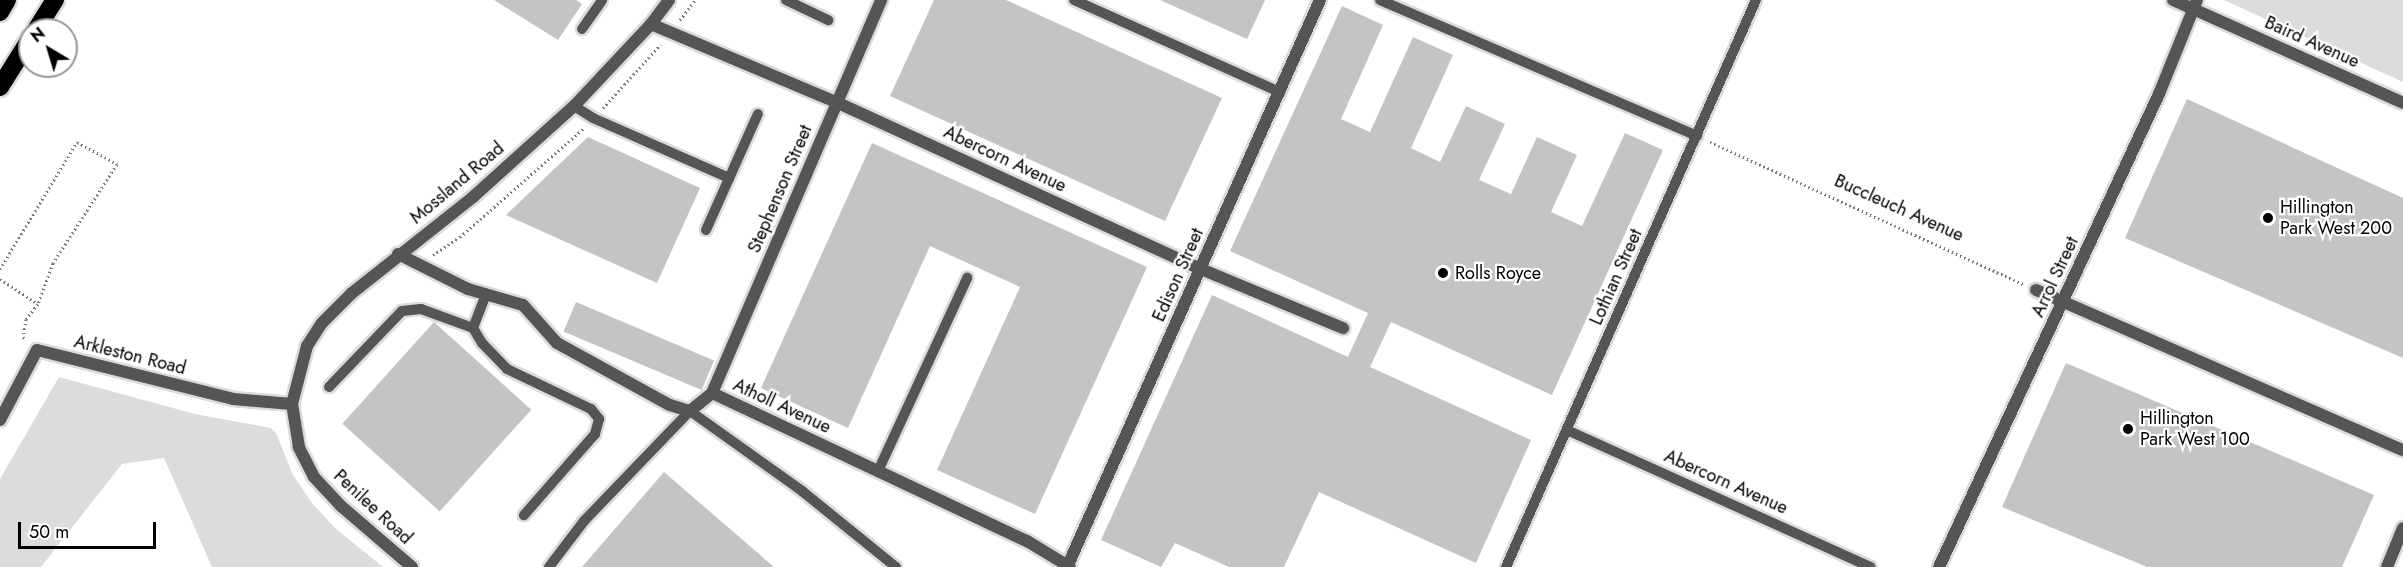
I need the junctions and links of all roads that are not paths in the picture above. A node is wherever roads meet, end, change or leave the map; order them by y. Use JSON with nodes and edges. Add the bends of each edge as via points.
{"nodes":[{"id":1,"x":7,"y":0,"type":"edge"},
{"id":2,"x":55,"y":0,"type":"edge"},
{"id":3,"x":602,"y":0,"type":"edge"},
{"id":4,"x":669,"y":0,"type":"edge"},
{"id":5,"x":786,"y":0,"type":"edge"},
{"id":6,"x":881,"y":0,"type":"edge"},
{"id":7,"x":1074,"y":0,"type":"edge"},
{"id":8,"x":1320,"y":0,"type":"edge"},
{"id":9,"x":1380,"y":0,"type":"edge"},
{"id":10,"x":1756,"y":0,"type":"edge"},
{"id":11,"x":2173,"y":0,"type":"edge"},
{"id":12,"x":2195,"y":4,"type":"edge"},
{"id":13,"x":0,"y":12,"type":"edge"},
{"id":14,"x":44,"y":18,"type":"edge"},
{"id":15,"x":828,"y":20,"type":"dead end"},
{"id":16,"x":651,"y":24,"type":"junction"},
{"id":17,"x":582,"y":29,"type":"dead end"},
{"id":18,"x":18,"y":58,"type":"edge"},
{"id":19,"x":0,"y":87,"type":"edge"},
{"id":20,"x":1280,"y":92,"type":"junction"},
{"id":21,"x":836,"y":102,"type":"junction"},
{"id":22,"x":2403,"y":103,"type":"edge"},
{"id":23,"x":574,"y":106,"type":"junction"},
{"id":24,"x":758,"y":114,"type":"dead end"},
{"id":25,"x":1697,"y":136,"type":"junction"},
{"id":26,"x":729,"y":178,"type":"junction"},
{"id":27,"x":706,"y":230,"type":"dead end"},
{"id":28,"x":398,"y":254,"type":"junction"},
{"id":29,"x":1201,"y":269,"type":"junction"},
{"id":30,"x":967,"y":278,"type":"dead end"},
{"id":31,"x":2036,"y":290,"type":"road end"},
{"id":32,"x":486,"y":294,"type":"junction"},
{"id":33,"x":2063,"y":302,"type":"junction"},
{"id":34,"x":473,"y":328,"type":"junction"},
{"id":35,"x":1343,"y":328,"type":"dead end"},
{"id":36,"x":330,"y":387,"type":"dead end"},
{"id":37,"x":712,"y":393,"type":"junction"},
{"id":38,"x":292,"y":404,"type":"junction"},
{"id":39,"x":690,"y":411,"type":"junction"},
{"id":40,"x":0,"y":420,"type":"edge"},
{"id":41,"x":1567,"y":430,"type":"junction"},
{"id":42,"x":2403,"y":450,"type":"edge"},
{"id":43,"x":878,"y":471,"type":"junction"},
{"id":44,"x":524,"y":515,"type":"dead end"},
{"id":45,"x":2403,"y":528,"type":"edge"},
{"id":46,"x":1069,"y":566,"type":"edge"},
{"id":47,"x":411,"y":567,"type":"edge"},
{"id":48,"x":549,"y":567,"type":"edge"},
{"id":49,"x":896,"y":567,"type":"edge"},
{"id":50,"x":1506,"y":567,"type":"edge"},
{"id":51,"x":1870,"y":567,"type":"edge"},
{"id":52,"x":1938,"y":567,"type":"edge"},
{"id":53,"x":2386,"y":567,"type":"edge"}],
"edges":[{"from":1,"to":13,"type":"highway"},
{"from":2,"to":14,"type":"highway"},
{"from":3,"to":17,"type":"lane"},
{"from":4,"to":16,"type":"street","name":"Mossland Road"},
{"from":5,"to":15,"type":"lane"},
{"from":6,"to":21,"type":"street","name":"Stephenson Street"},
{"from":7,"to":20,"type":"lane"},
{"from":8,"to":20,"type":"street","name":"Edison Street"},
{"from":9,"to":25,"type":"lane"},
{"from":10,"to":25,"type":"lane","name":"Lothian Street"},
{"from":11,"to":12,"type":"street","name":"Baird Avenue"},
{"from":12,"to":22,"type":"street","name":"Baird Avenue"},
{"from":12,"to":33,"type":"street","name":"Arrol Street","via":[[2159,94]]},
{"from":16,"to":21,"type":"street","name":"Abercorn Avenue"},
{"from":16,"to":23,"type":"street","name":"Mossland Road"},
{"from":18,"to":19,"type":"highway"},
{"from":20,"to":29,"type":"street","name":"Edison Street"},
{"from":21,"to":29,"type":"street","name":"Abercorn Avenue"},
{"from":21,"to":37,"type":"street","name":"Stephenson Street"},
{"from":23,"to":26,"type":"lane"},
{"from":23,"to":28,"type":"street","name":"Mossland Road","via":[[473,197]]},
{"from":24,"to":26,"type":"lane"},
{"from":25,"to":41,"type":"lane","name":"Lothian Street"},
{"from":26,"to":27,"type":"lane"},
{"from":28,"to":32,"type":"street"},
{"from":28,"to":38,"type":"street","name":"Mossland Road","via":[[322,323],[307,346]]},
{"from":29,"to":35,"type":"street","name":"Abercorn Avenue"},
{"from":29,"to":46,"type":"street","name":"Edison Street"},
{"from":30,"to":43,"type":"lane"},
{"from":31,"to":33,"type":"street"},
{"from":32,"to":34,"type":"lane"},
{"from":32,"to":39,"type":"street","via":[[523,305],[557,343],[670,405]]},
{"from":33,"to":42,"type":"street"},
{"from":33,"to":52,"type":"street","name":"Arrol Street"},
{"from":34,"to":36,"type":"lane","via":[[421,309],[402,310]]},
{"from":34,"to":44,"type":"lane","via":[[507,369],[591,409],[599,419],[595,434]]},
{"from":37,"to":39,"type":"street","name":"Atholl Avenue"},
{"from":37,"to":43,"type":"street","name":"Atholl Avenue"},
{"from":38,"to":40,"type":"street","name":"Arkleston Road","via":[[233,399],[38,350]]},
{"from":38,"to":47,"type":"street","name":"Penilee Road","via":[[299,447],[314,477]]},
{"from":39,"to":48,"type":"lane","via":[[584,521]]},
{"from":39,"to":49,"type":"lane","via":[[802,491]]},
{"from":41,"to":50,"type":"lane","name":"Lothian Street"},
{"from":41,"to":51,"type":"lane","name":"Abercorn Avenue"},
{"from":43,"to":46,"type":"street","name":"Atholl Avenue","via":[[1027,541]]},
{"from":45,"to":53,"type":"street"}]}
